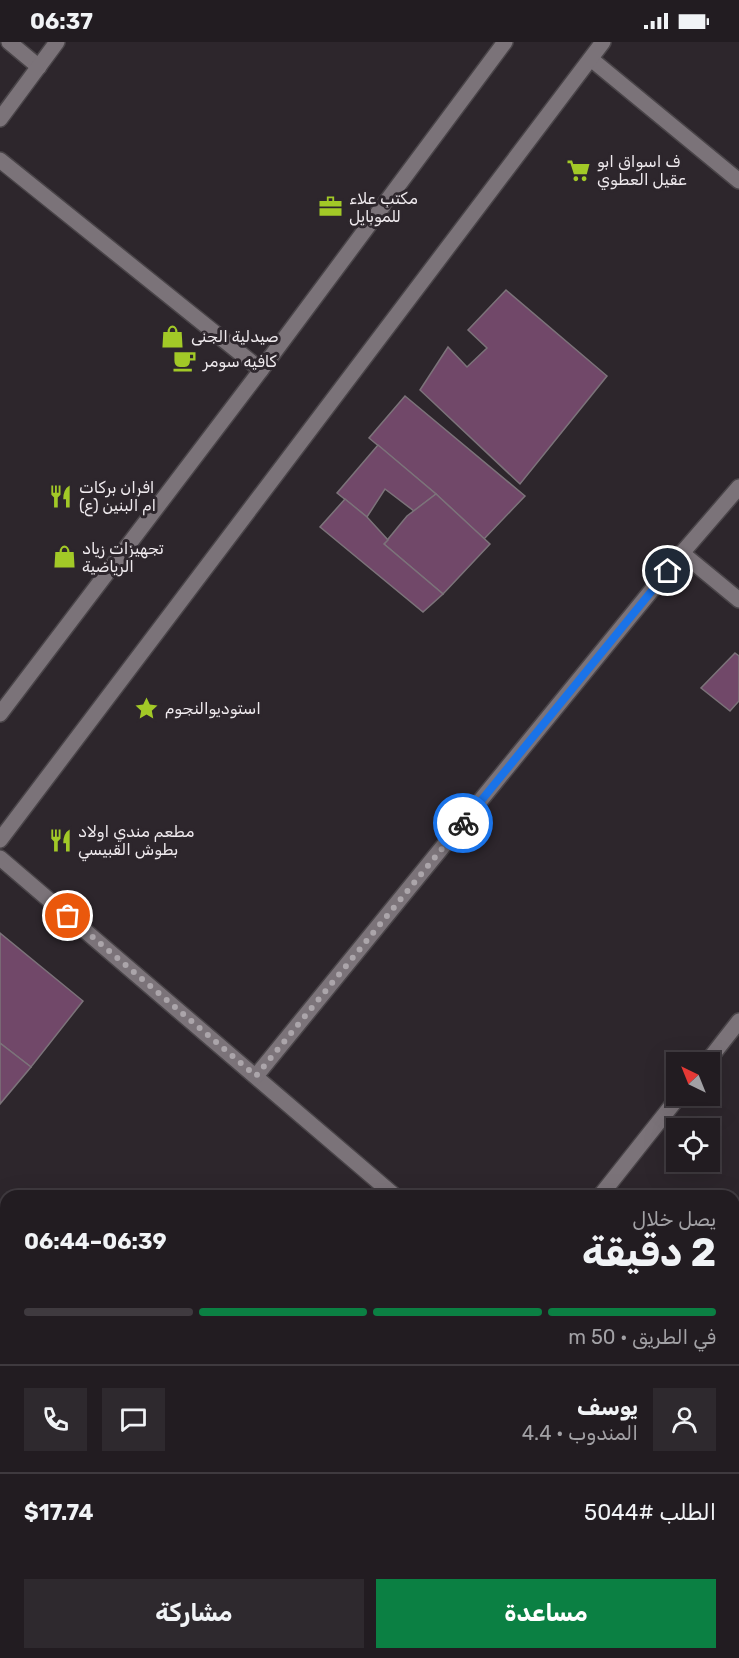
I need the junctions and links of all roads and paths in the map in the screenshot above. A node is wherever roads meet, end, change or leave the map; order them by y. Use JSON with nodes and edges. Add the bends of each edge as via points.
{"nodes":[{"id":1,"x":9,"y":42,"type":"edge"},
{"id":2,"x":57,"y":42,"type":"edge"},
{"id":3,"x":505,"y":42,"type":"edge"},
{"id":4,"x":597,"y":48,"type":"edge"},
{"id":5,"x":39,"y":67,"type":"junction"},
{"id":6,"x":0,"y":119,"type":"edge"},
{"id":7,"x":0,"y":160,"type":"edge"},
{"id":8,"x":739,"y":181,"type":"edge"},
{"id":9,"x":261,"y":370,"type":"junction"},
{"id":10,"x":739,"y":487,"type":"edge"},
{"id":11,"x":682,"y":553,"type":"junction"},
{"id":12,"x":739,"y":600,"type":"edge"},
{"id":13,"x":0,"y":714,"type":"edge"},
{"id":14,"x":0,"y":840,"type":"edge"},
{"id":15,"x":0,"y":858,"type":"edge"},
{"id":16,"x":739,"y":1022,"type":"edge"},
{"id":17,"x":715,"y":1052,"type":"edge"},
{"id":18,"x":256,"y":1076,"type":"junction"},
{"id":19,"x":671,"y":1106,"type":"edge"},
{"id":20,"x":388,"y":1190,"type":"edge"},
{"id":21,"x":605,"y":1190,"type":"edge"}],
"edges":[{"from":1,"to":5,"type":"street"},
{"from":2,"to":5,"type":"street"},
{"from":3,"to":9,"type":"street"},
{"from":4,"to":8,"type":"street"},
{"from":4,"to":14,"type":"street"},
{"from":5,"to":6,"type":"street"},
{"from":7,"to":9,"type":"street"},
{"from":9,"to":13,"type":"street"},
{"from":10,"to":11,"type":"street"},
{"from":11,"to":12,"type":"street"},
{"from":11,"to":18,"type":"street"},
{"from":15,"to":18,"type":"street"},
{"from":16,"to":17,"type":"street"},
{"from":18,"to":20,"type":"street"},
{"from":19,"to":21,"type":"street"}]}
